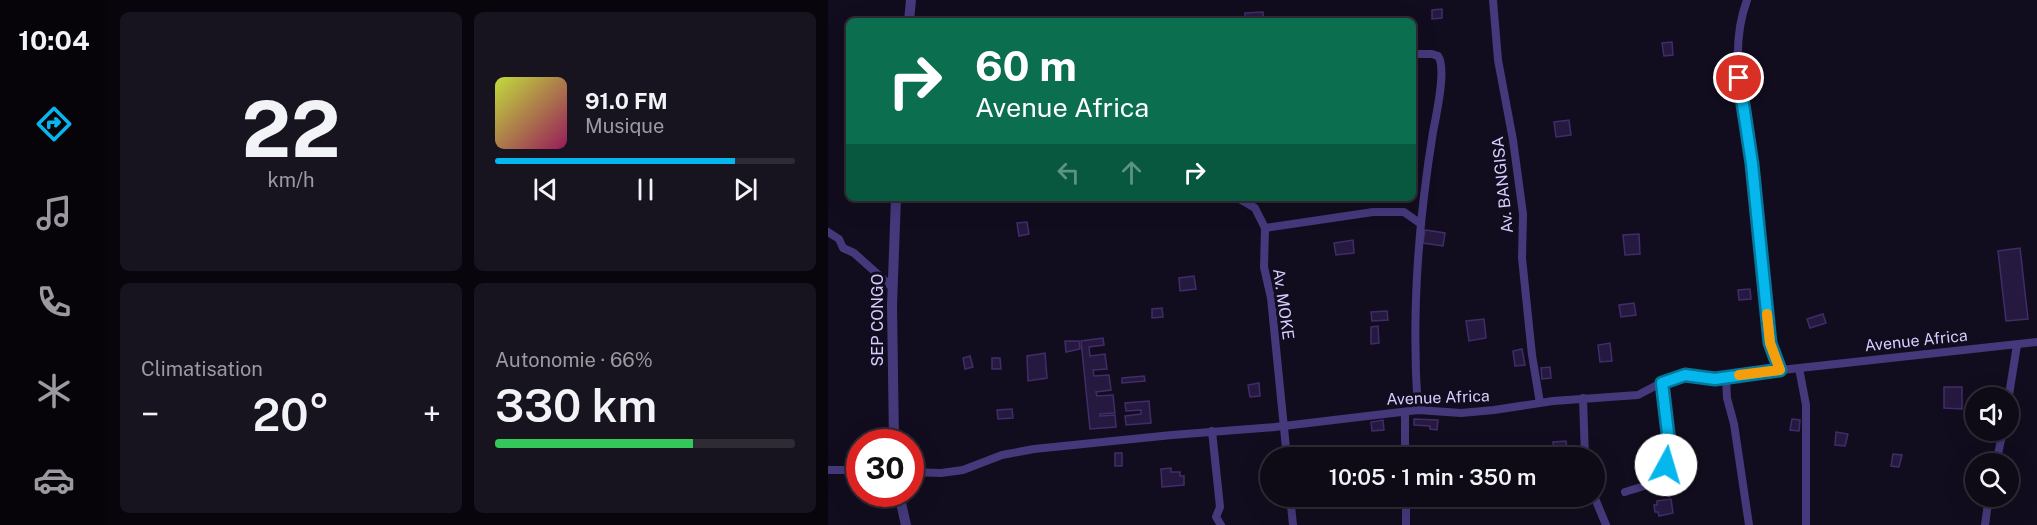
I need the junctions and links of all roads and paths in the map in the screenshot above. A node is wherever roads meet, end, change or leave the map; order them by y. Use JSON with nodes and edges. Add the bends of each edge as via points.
{"nodes":[{"id":1,"x":911,"y":0,"type":"edge"},
{"id":2,"x":1493,"y":0,"type":"edge"},
{"id":3,"x":1747,"y":0,"type":"edge"},
{"id":4,"x":909,"y":18,"type":"edge"},
{"id":5,"x":1416,"y":54,"type":"edge"},
{"id":6,"x":896,"y":201,"type":"edge"},
{"id":7,"x":1243,"y":201,"type":"edge"},
{"id":8,"x":1421,"y":224,"type":"junction"},
{"id":9,"x":1265,"y":228,"type":"junction"},
{"id":10,"x":828,"y":232,"type":"edge"},
{"id":11,"x":892,"y":287,"type":"junction"},
{"id":12,"x":2037,"y":342,"type":"edge"},
{"id":13,"x":2017,"y":345,"type":"junction"},
{"id":14,"x":1799,"y":368,"type":"junction"},
{"id":15,"x":1780,"y":370,"type":"junction"},
{"id":16,"x":1726,"y":377,"type":"junction"},
{"id":17,"x":1662,"y":383,"type":"junction"},
{"id":18,"x":2010,"y":387,"type":"edge"},
{"id":19,"x":1583,"y":398,"type":"junction"},
{"id":20,"x":1540,"y":403,"type":"junction"},
{"id":21,"x":1418,"y":410,"type":"junction"},
{"id":22,"x":1405,"y":412,"type":"junction"},
{"id":23,"x":1284,"y":426,"type":"junction"},
{"id":24,"x":894,"y":429,"type":"edge"},
{"id":25,"x":1212,"y":431,"type":"junction"},
{"id":26,"x":1286,"y":447,"type":"edge"},
{"id":27,"x":1405,"y":447,"type":"edge"},
{"id":28,"x":1585,"y":447,"type":"edge"},
{"id":29,"x":828,"y":470,"type":"edge"},
{"id":30,"x":846,"y":470,"type":"edge"},
{"id":31,"x":924,"y":472,"type":"edge"},
{"id":32,"x":1625,"y":492,"type":"dead end"},
{"id":33,"x":902,"y":507,"type":"edge"},
{"id":34,"x":1291,"y":507,"type":"edge"},
{"id":35,"x":1406,"y":507,"type":"edge"},
{"id":36,"x":1599,"y":507,"type":"edge"},
{"id":37,"x":1987,"y":507,"type":"edge"},
{"id":38,"x":906,"y":525,"type":"edge"},
{"id":39,"x":1221,"y":525,"type":"edge"},
{"id":40,"x":1293,"y":525,"type":"edge"},
{"id":41,"x":1406,"y":525,"type":"edge"},
{"id":42,"x":1606,"y":525,"type":"edge"},
{"id":43,"x":1749,"y":525,"type":"edge"},
{"id":44,"x":1806,"y":525,"type":"edge"},
{"id":45,"x":1985,"y":525,"type":"edge"}],
"edges":[{"from":1,"to":4,"type":"street"},
{"from":2,"to":20,"type":"street","name":"Av. BANGISA","via":[[1498,60],[1523,214],[1522,258]]},
{"from":3,"to":15,"type":"street","via":[[1740,24],[1737,62],[1752,164],[1770,343]]},
{"from":5,"to":8,"type":"street","via":[[1438,56],[1442,66]]},
{"from":6,"to":11,"type":"street","name":"SEP CONGO"},
{"from":7,"to":9,"type":"street","via":[[1255,208]]},
{"from":8,"to":9,"type":"street","via":[[1404,212],[1373,212]]},
{"from":8,"to":21,"type":"street","via":[[1416,291]]},
{"from":9,"to":23,"type":"street","name":"Av. MOKE","via":[[1264,267],[1271,298]]},
{"from":10,"to":11,"type":"street"},
{"from":11,"to":24,"type":"street","name":"SEP CONGO"},
{"from":12,"to":13,"type":"street","name":"Avenue Africa"},
{"from":13,"to":14,"type":"street","name":"Avenue Africa"},
{"from":13,"to":18,"type":"street"},
{"from":14,"to":15,"type":"street","name":"Avenue Africa"},
{"from":14,"to":44,"type":"street","via":[[1806,405]]},
{"from":15,"to":16,"type":"street","name":"Avenue Africa"},
{"from":16,"to":17,"type":"street","name":"Avenue Africa","via":[[1685,375]]},
{"from":16,"to":43,"type":"street"},
{"from":17,"to":19,"type":"street","name":"Avenue Africa","via":[[1638,395]]},
{"from":17,"to":32,"type":"street","via":[[1669,442],[1666,465],[1653,482]]},
{"from":19,"to":20,"type":"street","name":"Avenue Africa"},
{"from":19,"to":28,"type":"street"},
{"from":20,"to":21,"type":"street","name":"Avenue Africa","via":[[1461,413]]},
{"from":21,"to":22,"type":"street","name":"Avenue Africa"},
{"from":22,"to":23,"type":"street","name":"Avenue Africa"},
{"from":22,"to":27,"type":"street"},
{"from":23,"to":25,"type":"street","name":"Avenue Africa"},
{"from":23,"to":26,"type":"street","name":"Av. MOKE"},
{"from":25,"to":31,"type":"street","name":"Avenue Africa","via":[[1034,449],[1002,455],[963,470]]},
{"from":25,"to":39,"type":"street","via":[[1220,507],[1216,517]]},
{"from":29,"to":30,"type":"street"},
{"from":33,"to":38,"type":"street"},
{"from":34,"to":40,"type":"street"},
{"from":35,"to":41,"type":"street"},
{"from":36,"to":42,"type":"street"},
{"from":37,"to":45,"type":"street"}]}
